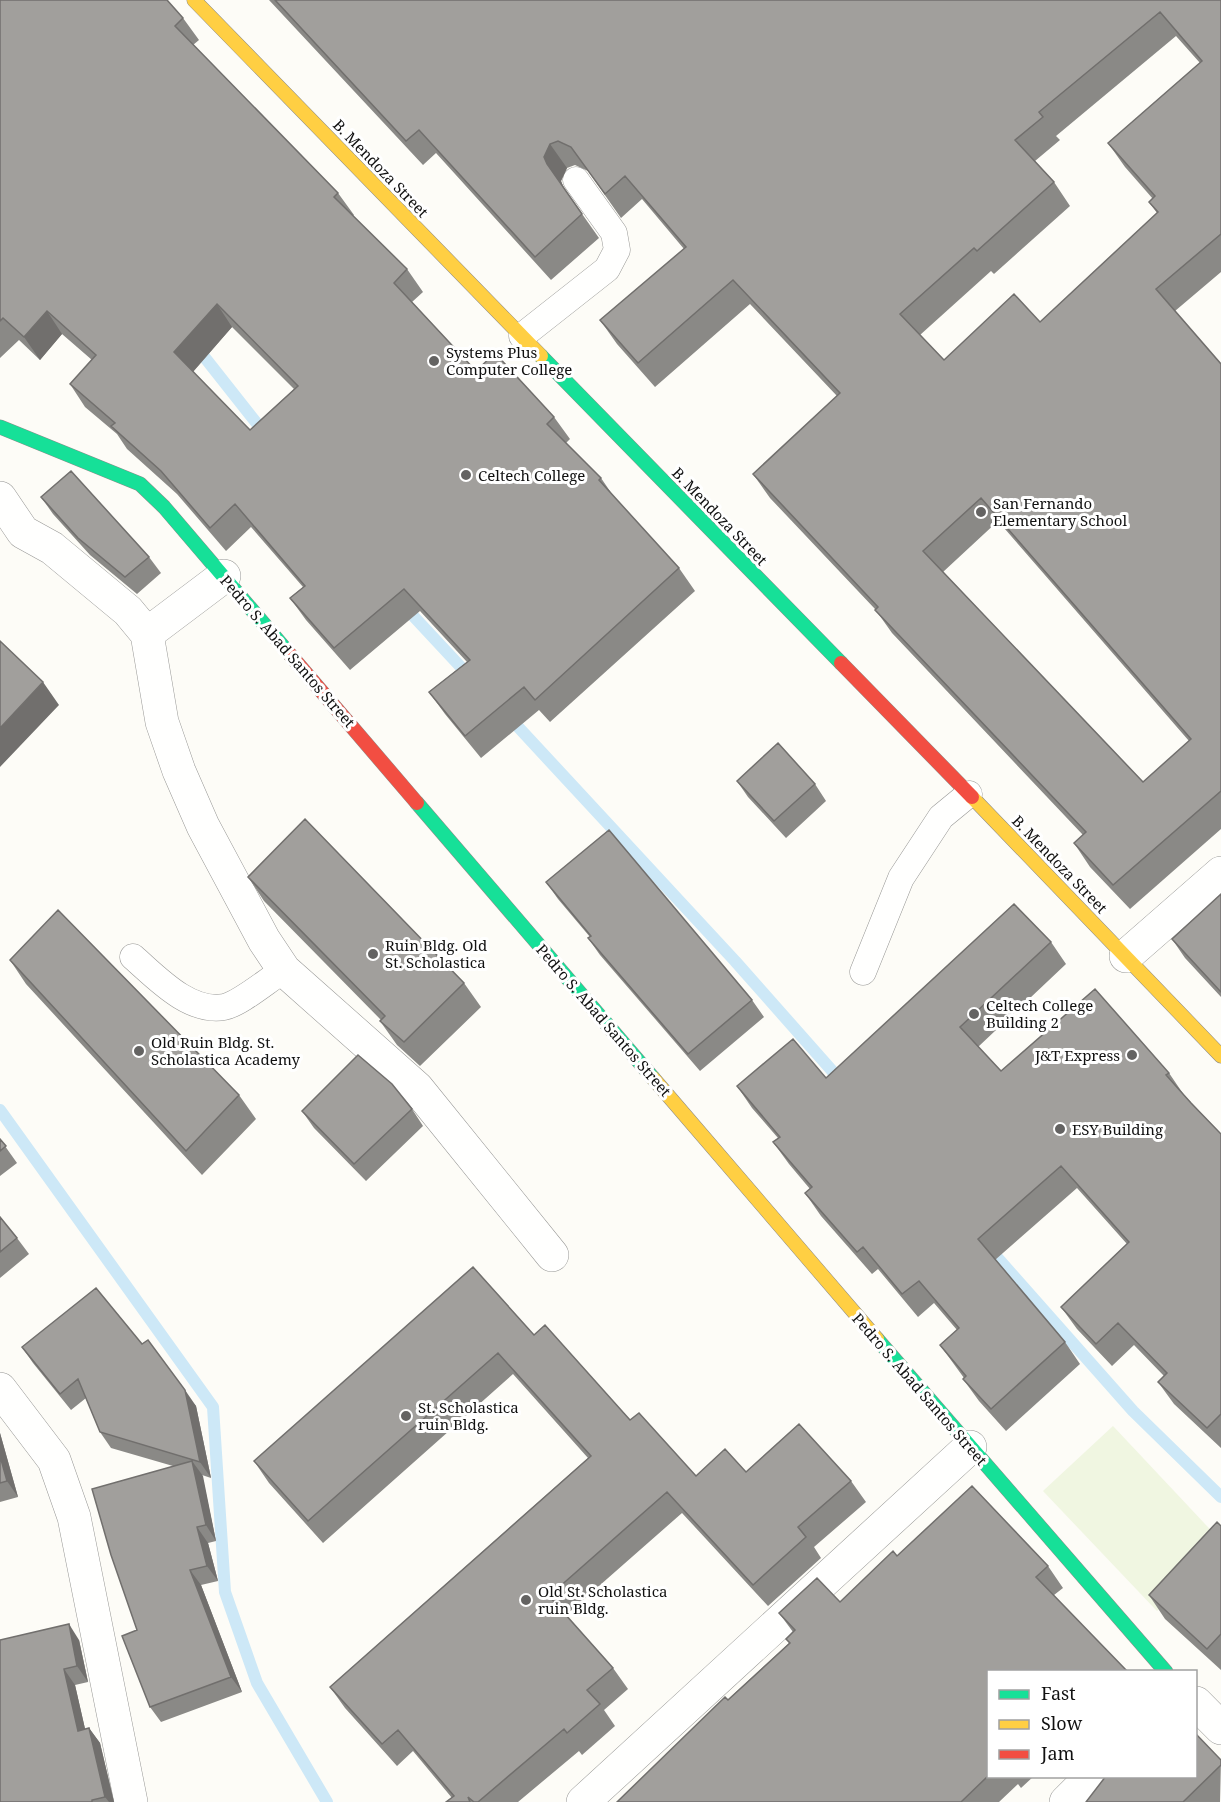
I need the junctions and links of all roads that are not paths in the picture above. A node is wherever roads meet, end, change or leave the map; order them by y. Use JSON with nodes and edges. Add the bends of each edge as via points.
{"nodes":[{"id":1,"x":194,"y":0,"type":"edge"},
{"id":2,"x":576,"y":180,"type":"edge"},
{"id":3,"x":522,"y":336,"type":"junction"},
{"id":4,"x":0,"y":428,"type":"edge"},
{"id":5,"x":0,"y":498,"type":"edge"},
{"id":6,"x":224,"y":576,"type":"junction"},
{"id":7,"x":147,"y":634,"type":"junction"},
{"id":8,"x":969,"y":794,"type":"junction"},
{"id":9,"x":1221,"y":873,"type":"edge"},
{"id":10,"x":1126,"y":956,"type":"junction"},
{"id":11,"x":132,"y":957,"type":"dead end"},
{"id":12,"x":284,"y":970,"type":"junction"},
{"id":13,"x":863,"y":972,"type":"dead end"},
{"id":14,"x":1221,"y":1056,"type":"edge"},
{"id":15,"x":552,"y":1256,"type":"dead end"},
{"id":16,"x":0,"y":1389,"type":"edge"},
{"id":17,"x":970,"y":1447,"type":"junction"},
{"id":18,"x":1165,"y":1670,"type":"edge"},
{"id":19,"x":1197,"y":1704,"type":"edge"},
{"id":20,"x":1221,"y":1728,"type":"edge"},
{"id":21,"x":1090,"y":1778,"type":"edge"},
{"id":22,"x":131,"y":1802,"type":"edge"},
{"id":23,"x":584,"y":1802,"type":"edge"},
{"id":24,"x":1066,"y":1802,"type":"edge"}],
"edges":[{"from":1,"to":3,"type":"street","name":"B. Mendoza Street"},
{"from":2,"to":3,"type":"lane","via":[[614,233],[617,250],[607,269]]},
{"from":3,"to":8,"type":"street","name":"B. Mendoza Street"},
{"from":4,"to":6,"type":"street","name":"Pedro S. Abad Santos Street","via":[[140,484]]},
{"from":5,"to":7,"type":"street","via":[[23,532],[52,548],[128,611]]},
{"from":6,"to":7,"type":"street"},
{"from":6,"to":17,"type":"street","name":"Pedro S. Abad Santos Street"},
{"from":7,"to":12,"type":"street","via":[[162,722],[179,771],[203,825]]},
{"from":8,"to":10,"type":"street","name":"B. Mendoza Street"},
{"from":8,"to":13,"type":"lane","via":[[941,817],[901,878]]},
{"from":9,"to":10,"type":"street"},
{"from":10,"to":14,"type":"street","name":"B. Mendoza Street"},
{"from":11,"to":12,"type":"lane","via":[[182,997],[206,1007],[226,1007]]},
{"from":12,"to":15,"type":"street","via":[[417,1088]]},
{"from":16,"to":22,"type":"street","via":[[54,1460],[74,1517]]},
{"from":17,"to":18,"type":"street","name":"Pedro S. Abad Santos Street"},
{"from":17,"to":23,"type":"street"},
{"from":19,"to":20,"type":"street"},
{"from":21,"to":24,"type":"street"}]}
